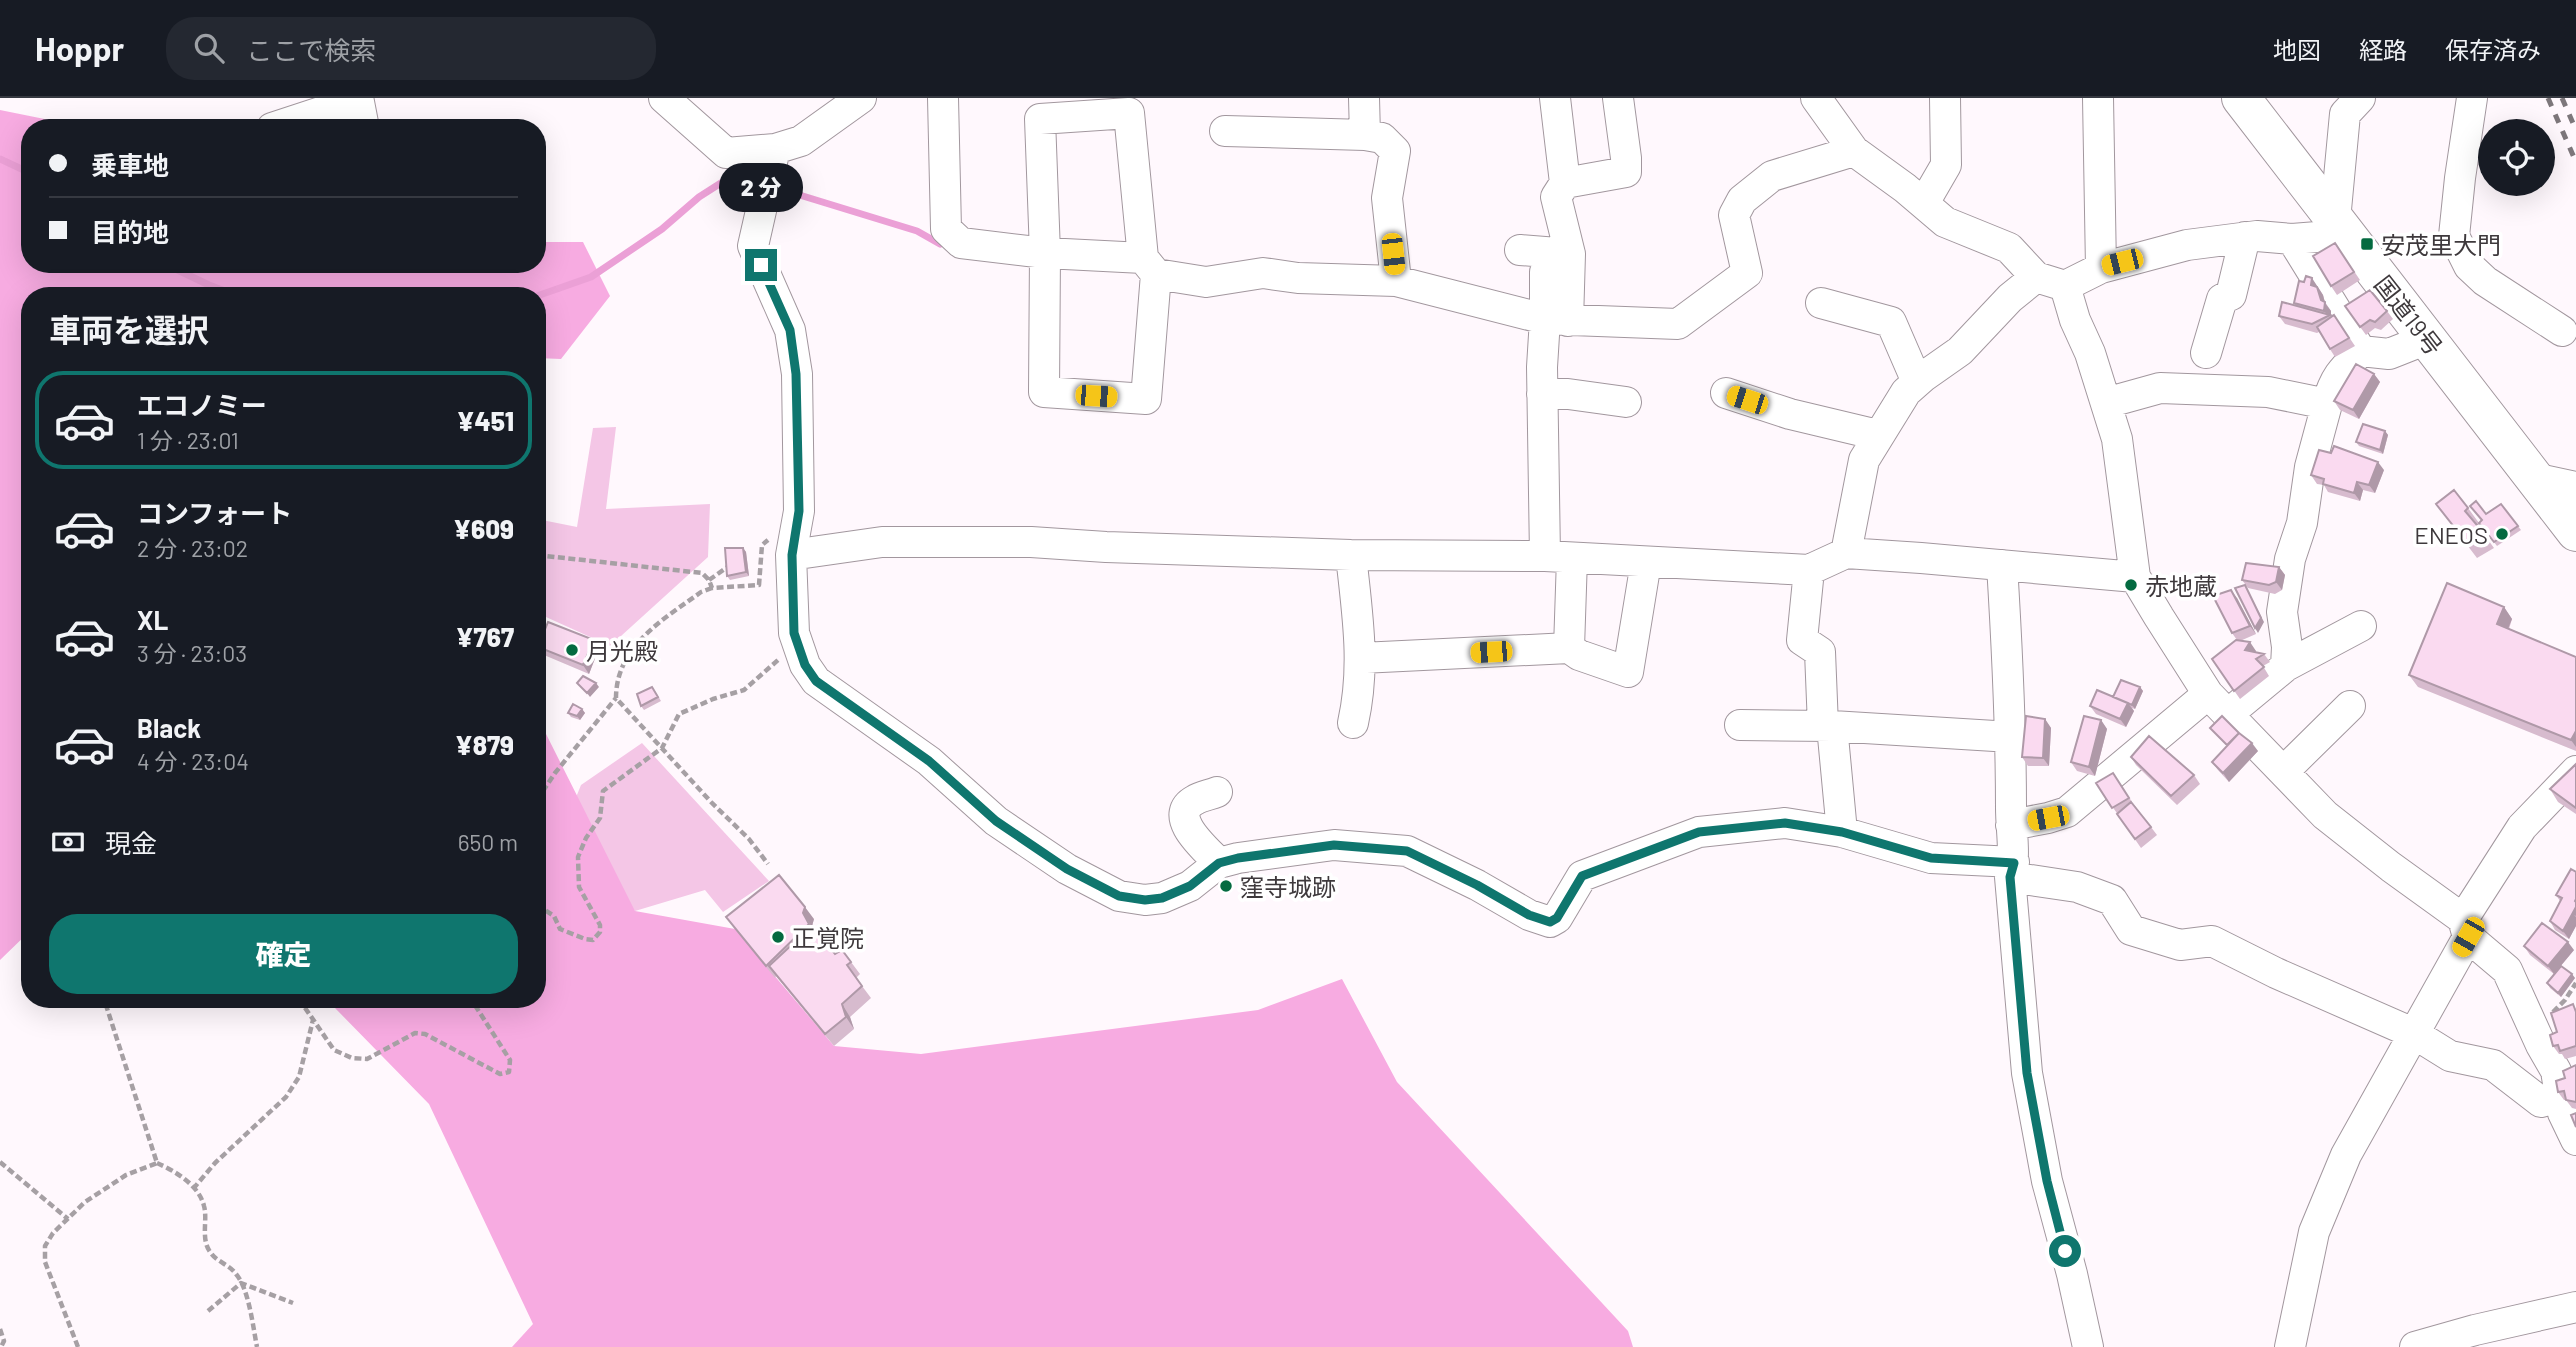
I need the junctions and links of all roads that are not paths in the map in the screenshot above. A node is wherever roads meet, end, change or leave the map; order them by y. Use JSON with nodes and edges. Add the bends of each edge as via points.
{"nodes":[{"id":1,"x":664,"y":98,"type":"edge"},
{"id":2,"x":943,"y":98,"type":"edge"},
{"id":3,"x":1364,"y":98,"type":"edge"},
{"id":4,"x":1555,"y":98,"type":"edge"},
{"id":5,"x":1618,"y":98,"type":"edge"},
{"id":6,"x":1816,"y":98,"type":"edge"},
{"id":7,"x":1945,"y":98,"type":"edge"},
{"id":8,"x":2098,"y":98,"type":"edge"},
{"id":9,"x":2241,"y":98,"type":"edge"},
{"id":10,"x":2472,"y":98,"type":"edge"},
{"id":11,"x":857,"y":99,"type":"edge"},
{"id":12,"x":344,"y":101,"type":"edge"},
{"id":13,"x":2344,"y":103,"type":"edge"},
{"id":14,"x":296,"y":119,"type":"edge"},
{"id":15,"x":362,"y":119,"type":"edge"},
{"id":16,"x":1225,"y":131,"type":"dead end"},
{"id":17,"x":1365,"y":135,"type":"junction"},
{"id":18,"x":775,"y":149,"type":"junction"},
{"id":19,"x":1854,"y":151,"type":"junction"},
{"id":20,"x":1565,"y":183,"type":"junction"},
{"id":21,"x":1924,"y":203,"type":"junction"},
{"id":22,"x":2335,"y":220,"type":"junction"},
{"id":23,"x":2245,"y":237,"type":"junction"},
{"id":24,"x":2291,"y":239,"type":"junction"},
{"id":25,"x":1520,"y":250,"type":"dead end"},
{"id":26,"x":1045,"y":253,"type":"junction"},
{"id":27,"x":1570,"y":254,"type":"junction"},
{"id":28,"x":1150,"y":266,"type":"junction"},
{"id":29,"x":2101,"y":268,"type":"junction"},
{"id":30,"x":1545,"y":272,"type":"dead end"},
{"id":31,"x":2036,"y":277,"type":"junction"},
{"id":32,"x":1396,"y":281,"type":"junction"},
{"id":33,"x":2065,"y":286,"type":"junction"},
{"id":34,"x":1821,"y":303,"type":"dead end"},
{"id":35,"x":1557,"y":320,"type":"junction"},
{"id":36,"x":2563,"y":331,"type":"dead end"},
{"id":37,"x":2427,"y":339,"type":"junction"},
{"id":38,"x":2361,"y":351,"type":"junction"},
{"id":39,"x":2206,"y":353,"type":"dead end"},
{"id":40,"x":1917,"y":382,"type":"junction"},
{"id":41,"x":1726,"y":393,"type":"dead end"},
{"id":42,"x":1542,"y":394,"type":"junction"},
{"id":43,"x":1626,"y":402,"type":"dead end"},
{"id":44,"x":2106,"y":403,"type":"junction"},
{"id":45,"x":2327,"y":404,"type":"junction"},
{"id":46,"x":1878,"y":435,"type":"junction"},
{"id":47,"x":2534,"y":478,"type":"junction"},
{"id":48,"x":2576,"y":487,"type":"edge"},
{"id":49,"x":2576,"y":532,"type":"edge"},
{"id":50,"x":1846,"y":553,"type":"junction"},
{"id":51,"x":792,"y":555,"type":"junction"},
{"id":52,"x":1351,"y":555,"type":"junction"},
{"id":53,"x":1558,"y":557,"type":"junction"},
{"id":54,"x":1646,"y":562,"type":"junction"},
{"id":55,"x":2002,"y":565,"type":"junction"},
{"id":56,"x":1809,"y":570,"type":"junction"},
{"id":57,"x":2136,"y":577,"type":"junction"},
{"id":58,"x":2361,"y":626,"type":"dead end"},
{"id":59,"x":1569,"y":648,"type":"junction"},
{"id":60,"x":1361,"y":658,"type":"junction"},
{"id":61,"x":2286,"y":666,"type":"junction"},
{"id":62,"x":2218,"y":704,"type":"junction"},
{"id":63,"x":2350,"y":706,"type":"dead end"},
{"id":64,"x":1353,"y":723,"type":"dead end"},
{"id":65,"x":1740,"y":725,"type":"dead end"},
{"id":66,"x":1827,"y":726,"type":"junction"},
{"id":67,"x":2011,"y":737,"type":"junction"},
{"id":68,"x":2284,"y":771,"type":"junction"},
{"id":69,"x":2576,"y":771,"type":"edge"},
{"id":70,"x":1217,"y":792,"type":"dead end"},
{"id":71,"x":2011,"y":825,"type":"junction"},
{"id":72,"x":1842,"y":832,"type":"junction"},
{"id":73,"x":1219,"y":863,"type":"junction"},
{"id":74,"x":2012,"y":870,"type":"junction"},
{"id":75,"x":2466,"y":928,"type":"junction"},
{"id":76,"x":2413,"y":1033,"type":"junction"},
{"id":77,"x":2560,"y":1097,"type":"junction"},
{"id":78,"x":2576,"y":1140,"type":"edge"},
{"id":79,"x":2576,"y":1307,"type":"edge"},
{"id":80,"x":2088,"y":1347,"type":"edge"},
{"id":81,"x":2290,"y":1347,"type":"edge"},
{"id":82,"x":2416,"y":1347,"type":"edge"}],
"edges":[{"from":1,"to":18,"type":"street","via":[[726,153]]},
{"from":2,"to":26,"type":"street","via":[[946,229],[961,243]]},
{"from":3,"to":17,"type":"street"},
{"from":4,"to":20,"type":"street"},
{"from":5,"to":20,"type":"street","via":[[1626,172]]},
{"from":6,"to":19,"type":"street"},
{"from":7,"to":21,"type":"street","via":[[1946,165]]},
{"from":8,"to":29,"type":"street"},
{"from":9,"to":22,"type":"highway","name":"国道19号"},
{"from":10,"to":36,"type":"street","via":[[2454,236],[2469,266],[2486,281]]},
{"from":11,"to":18,"type":"street","via":[[801,141]]},
{"from":12,"to":14,"type":"street"},
{"from":12,"to":15,"type":"street","via":[[359,103]]},
{"from":13,"to":22,"type":"street"},
{"from":16,"to":17,"type":"street"},
{"from":17,"to":32,"type":"street","via":[[1382,138],[1395,151],[1387,198]]},
{"from":18,"to":51,"type":"street","via":[[753,246],[790,330],[796,374],[799,511]]},
{"from":19,"to":21,"type":"street"},
{"from":19,"to":35,"type":"street","via":[[1772,176],[1742,200],[1734,215],[1759,271],[1678,324]]},
{"from":20,"to":27,"type":"street","via":[[1556,197]]},
{"from":21,"to":31,"type":"street","via":[[1945,222],[2009,248]]},
{"from":22,"to":24,"type":"street","via":[[2330,236]]},
{"from":22,"to":37,"type":"highway","name":"国道19号"},
{"from":23,"to":24,"type":"street"},
{"from":23,"to":29,"type":"street","via":[[2187,245]]},
{"from":23,"to":39,"type":"street","via":[[2231,295],[2222,299]]},
{"from":24,"to":38,"type":"street"},
{"from":25,"to":27,"type":"street"},
{"from":26,"to":28,"type":"street"},
{"from":26,"to":28,"type":"street","via":[[1045,392],[1146,399]]},
{"from":26,"to":28,"type":"street","via":[[1040,119],[1129,113]]},
{"from":27,"to":35,"type":"street"},
{"from":28,"to":32,"type":"street","via":[[1206,282],[1263,273]]},
{"from":29,"to":33,"type":"street"},
{"from":30,"to":35,"type":"street"},
{"from":31,"to":33,"type":"street"},
{"from":31,"to":40,"type":"street","via":[[1959,351]]},
{"from":32,"to":35,"type":"street"},
{"from":33,"to":44,"type":"street"},
{"from":34,"to":40,"type":"street","via":[[1891,322]]},
{"from":35,"to":42,"type":"street"},
{"from":37,"to":38,"type":"street","via":[[2389,354]]},
{"from":37,"to":47,"type":"highway","name":"国道19号"},
{"from":38,"to":45,"type":"street","via":[[2340,372]]},
{"from":40,"to":46,"type":"street"},
{"from":41,"to":46,"type":"street"},
{"from":42,"to":43,"type":"street"},
{"from":42,"to":53,"type":"street"},
{"from":44,"to":45,"type":"street","via":[[2160,388],[2268,392]]},
{"from":44,"to":57,"type":"street","via":[[2117,439]]},
{"from":45,"to":61,"type":"street","via":[[2290,559],[2282,612]]},
{"from":46,"to":50,"type":"street","via":[[1864,460]]},
{"from":47,"to":48,"type":"street"},
{"from":47,"to":49,"type":"highway","name":"国道19号"},
{"from":50,"to":55,"type":"street"},
{"from":50,"to":56,"type":"street"},
{"from":51,"to":52,"type":"street","via":[[882,542],[1031,542]]},
{"from":51,"to":73,"type":"street","via":[[794,633],[816,681],[929,761],[996,821],[1067,869],[1119,896],[1162,898],[1190,886]]},
{"from":52,"to":53,"type":"street"},
{"from":52,"to":60,"type":"street"},
{"from":53,"to":54,"type":"street"},
{"from":53,"to":59,"type":"street"},
{"from":54,"to":56,"type":"street"},
{"from":54,"to":59,"type":"street","via":[[1628,673]]},
{"from":55,"to":57,"type":"street"},
{"from":55,"to":67,"type":"street"},
{"from":56,"to":66,"type":"street","via":[[1802,640],[1820,652]]},
{"from":57,"to":62,"type":"street"},
{"from":58,"to":61,"type":"street"},
{"from":59,"to":60,"type":"street"},
{"from":60,"to":64,"type":"street"},
{"from":61,"to":62,"type":"street"},
{"from":62,"to":68,"type":"street"},
{"from":62,"to":71,"type":"street","via":[[2067,811]]},
{"from":63,"to":68,"type":"street"},
{"from":65,"to":66,"type":"street"},
{"from":66,"to":67,"type":"street"},
{"from":66,"to":72,"type":"street"},
{"from":67,"to":71,"type":"street"},
{"from":68,"to":75,"type":"street","via":[[2325,815]]},
{"from":69,"to":75,"type":"street","via":[[2522,827]]},
{"from":70,"to":73,"type":"street","via":[[1193,801],[1184,818],[1189,832]]},
{"from":71,"to":74,"type":"street"},
{"from":72,"to":73,"type":"street","via":[[1785,823],[1699,832],[1582,876],[1550,922],[1407,851],[1334,845]]},
{"from":72,"to":74,"type":"street","via":[[1931,858]]},
{"from":74,"to":76,"type":"street","via":[[2112,900],[2131,930],[2180,945],[2212,941]]},
{"from":74,"to":80,"type":"street","via":[[2027,1073],[2047,1181]]},
{"from":75,"to":76,"type":"street"},
{"from":75,"to":77,"type":"street","via":[[2507,970],[2556,1071]]},
{"from":76,"to":77,"type":"street","via":[[2451,1056],[2493,1066],[2541,1102]]},
{"from":76,"to":81,"type":"street","via":[[2347,1155],[2314,1232]]},
{"from":77,"to":78,"type":"street"},
{"from":79,"to":82,"type":"street"}]}
